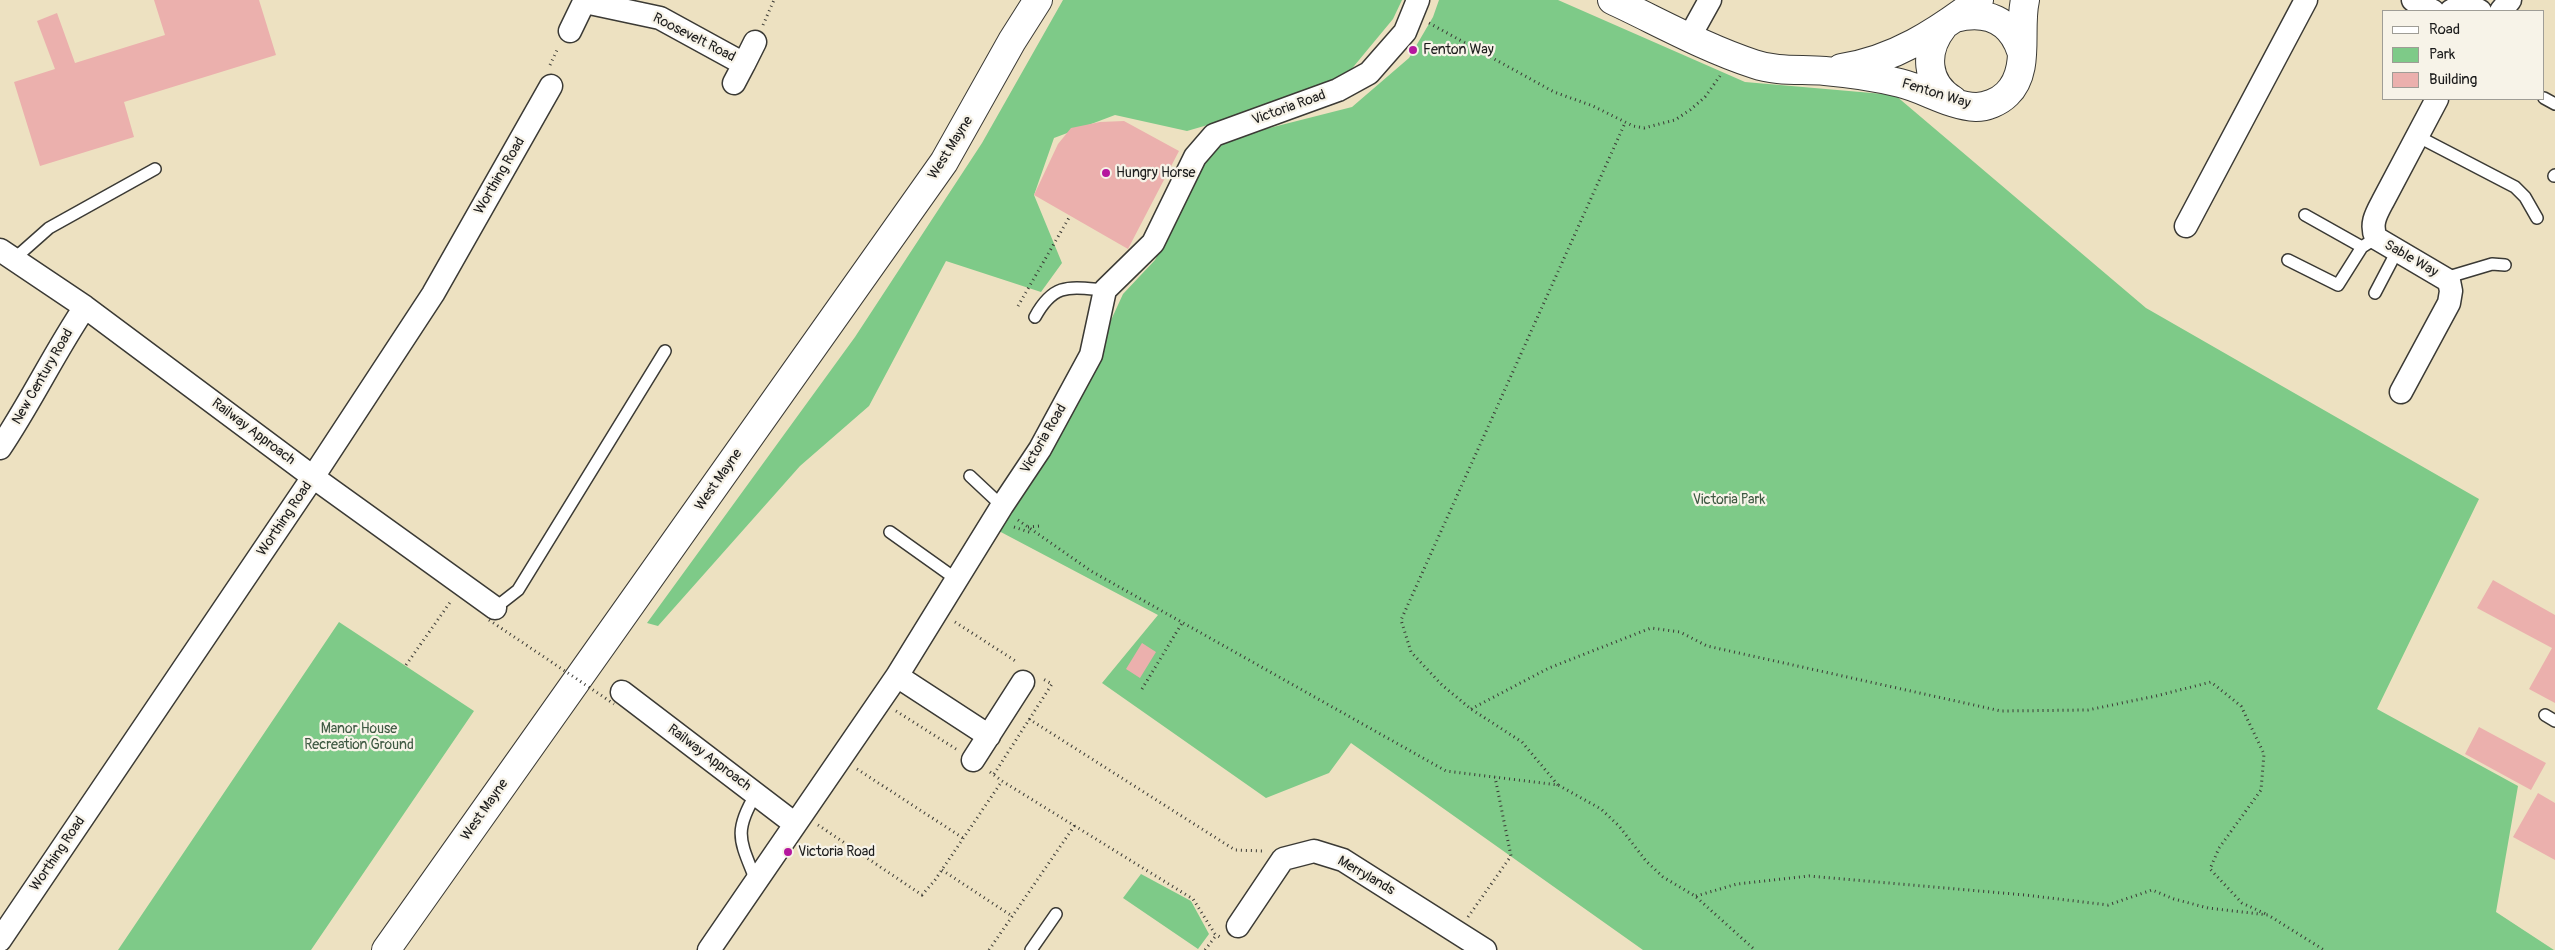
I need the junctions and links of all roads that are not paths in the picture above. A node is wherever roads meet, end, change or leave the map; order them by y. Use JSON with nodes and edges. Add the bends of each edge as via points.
{"nodes":[{"id":1,"x":1038,"y":0,"type":"edge"},
{"id":2,"x":1612,"y":0,"type":"edge"},
{"id":3,"x":1710,"y":0,"type":"edge"},
{"id":4,"x":1979,"y":0,"type":"edge"},
{"id":5,"x":2024,"y":0,"type":"edge"},
{"id":6,"x":2306,"y":0,"type":"edge"},
{"id":7,"x":2412,"y":0,"type":"edge"},
{"id":8,"x":2510,"y":0,"type":"edge"},
{"id":9,"x":585,"y":1,"type":"edge"},
{"id":10,"x":1416,"y":5,"type":"edge"},
{"id":11,"x":2431,"y":10,"type":"edge"},
{"id":12,"x":2453,"y":10,"type":"edge"},
{"id":13,"x":2478,"y":10,"type":"edge"},
{"id":14,"x":2502,"y":10,"type":"edge"},
{"id":15,"x":1949,"y":22,"type":"junction"},
{"id":16,"x":570,"y":32,"type":"road end"},
{"id":17,"x":1690,"y":36,"type":"junction"},
{"id":18,"x":755,"y":42,"type":"road end"},
{"id":19,"x":2021,"y":51,"type":"junction"},
{"id":20,"x":1825,"y":71,"type":"junction"},
{"id":21,"x":550,"y":86,"type":"road end"},
{"id":22,"x":2436,"y":100,"type":"edge"},
{"id":23,"x":1958,"y":104,"type":"junction"},
{"id":24,"x":2417,"y":136,"type":"junction"},
{"id":25,"x":155,"y":169,"type":"dead end"},
{"id":26,"x":2305,"y":215,"type":"dead end"},
{"id":27,"x":2537,"y":218,"type":"dead end"},
{"id":28,"x":2186,"y":226,"type":"dead end"},
{"id":29,"x":2369,"y":243,"type":"junction"},
{"id":30,"x":2397,"y":251,"type":"junction"},
{"id":31,"x":7,"y":254,"type":"edge"},
{"id":32,"x":2288,"y":260,"type":"dead end"},
{"id":33,"x":2505,"y":265,"type":"dead end"},
{"id":34,"x":2445,"y":278,"type":"junction"},
{"id":35,"x":1105,"y":290,"type":"junction"},
{"id":36,"x":2375,"y":293,"type":"dead end"},
{"id":37,"x":85,"y":307,"type":"junction"},
{"id":38,"x":1035,"y":317,"type":"dead end"},
{"id":39,"x":665,"y":351,"type":"dead end"},
{"id":40,"x":2401,"y":392,"type":"dead end"},
{"id":41,"x":0,"y":448,"type":"edge"},
{"id":42,"x":970,"y":476,"type":"dead end"},
{"id":43,"x":313,"y":477,"type":"junction"},
{"id":44,"x":1002,"y":506,"type":"junction"},
{"id":45,"x":890,"y":532,"type":"dead end"},
{"id":46,"x":956,"y":579,"type":"junction"},
{"id":47,"x":492,"y":614,"type":"joint"},
{"id":48,"x":1026,"y":673,"type":"road end"},
{"id":49,"x":898,"y":676,"type":"junction"},
{"id":50,"x":618,"y":698,"type":"road end"},
{"id":51,"x":989,"y":736,"type":"junction"},
{"id":52,"x":973,"y":760,"type":"road end"},
{"id":53,"x":756,"y":794,"type":"junction"},
{"id":54,"x":799,"y":819,"type":"junction"},
{"id":55,"x":756,"y":881,"type":"junction"},
{"id":56,"x":1056,"y":914,"type":"dead end"},
{"id":57,"x":1230,"y":932,"type":"road end"},
{"id":58,"x":0,"y":940,"type":"edge"},
{"id":59,"x":386,"y":950,"type":"edge"},
{"id":60,"x":709,"y":950,"type":"edge"},
{"id":61,"x":1031,"y":950,"type":"edge"},
{"id":62,"x":1485,"y":950,"type":"edge"}],
"edges":[{"from":1,"to":59,"type":"main road","name":"West Mayne","via":[[944,162]]},
{"from":2,"to":17,"type":"main road","name":"Fenton Way"},
{"from":3,"to":17,"type":"street"},
{"from":4,"to":15,"type":"main road","name":"Fenton Way"},
{"from":5,"to":19,"type":"main road","name":"Fenton Way"},
{"from":6,"to":28,"type":"street"},
{"from":7,"to":11,"type":"street"},
{"from":8,"to":14,"type":"street"},
{"from":9,"to":16,"type":"street"},
{"from":9,"to":18,"type":"street","name":"Roosevelt Road","via":[[660,18],[739,73]]},
{"from":10,"to":35,"type":"street","name":"Victoria Road","via":[[1405,32],[1369,73],[1338,90],[1214,135],[1195,157],[1153,243]]},
{"from":12,"to":13,"type":"street","via":[[2462,6]]},
{"from":15,"to":19,"type":"main road","via":[[1970,14],[1996,19],[2009,28]]},
{"from":15,"to":20,"type":"main road","name":"Fenton Way","via":[[1905,49]]},
{"from":15,"to":23,"type":"main road","via":[[1935,37],[1930,52],[1931,74],[1938,88]]},
{"from":17,"to":20,"type":"main road","name":"Fenton Way","via":[[1755,65]]},
{"from":19,"to":23,"type":"main road","name":"Fenton Way","via":[[2017,81],[2007,94],[1983,106]]},
{"from":20,"to":23,"type":"main road","name":"Fenton Way","via":[[1900,83]]},
{"from":21,"to":43,"type":"street","name":"Worthing Road","via":[[433,294]]},
{"from":22,"to":24,"type":"street","name":"Sable Way"},
{"from":24,"to":27,"type":"lane","via":[[2515,187]]},
{"from":24,"to":29,"type":"street","name":"Sable Way","via":[[2375,217]]},
{"from":25,"to":31,"type":"lane"},
{"from":26,"to":29,"type":"lane"},
{"from":29,"to":30,"type":"street","name":"Sable Way"},
{"from":29,"to":32,"type":"lane","via":[[2338,285]]},
{"from":30,"to":34,"type":"street","name":"Sable Way"},
{"from":30,"to":36,"type":"lane"},
{"from":31,"to":37,"type":"street","name":"Railway Approach"},
{"from":33,"to":34,"type":"lane","via":[[2492,264]]},
{"from":34,"to":40,"type":"street","name":"Sable Way","via":[[2451,291],[2449,303]]},
{"from":35,"to":38,"type":"lane","via":[[1067,286],[1044,300]]},
{"from":35,"to":44,"type":"street","name":"Victoria Road","via":[[1090,355],[1040,450]]},
{"from":37,"to":41,"type":"street","name":"New Century Road"},
{"from":37,"to":43,"type":"street","name":"Railway Approach"},
{"from":39,"to":47,"type":"lane","via":[[518,590]]},
{"from":42,"to":44,"type":"lane"},
{"from":43,"to":47,"type":"street","name":"Railway Approach","via":[[463,585]]},
{"from":43,"to":58,"type":"street","name":"Worthing Road"},
{"from":44,"to":46,"type":"street","name":"Victoria Road"},
{"from":45,"to":46,"type":"lane"},
{"from":46,"to":49,"type":"street","name":"Victoria Road"},
{"from":48,"to":51,"type":"street"},
{"from":49,"to":51,"type":"street"},
{"from":49,"to":54,"type":"street","name":"Victoria Road"},
{"from":50,"to":53,"type":"street","name":"Railway Approach"},
{"from":51,"to":52,"type":"street"},
{"from":53,"to":54,"type":"street","name":"Railway Approach"},
{"from":53,"to":55,"type":"lane","via":[[741,820],[741,842]]},
{"from":54,"to":55,"type":"street","name":"Victoria Road"},
{"from":55,"to":60,"type":"street","name":"Victoria Road"},
{"from":56,"to":61,"type":"lane"},
{"from":57,"to":62,"type":"street","name":"Merrylands","via":[[1283,859],[1314,851],[1343,860]]}]}
